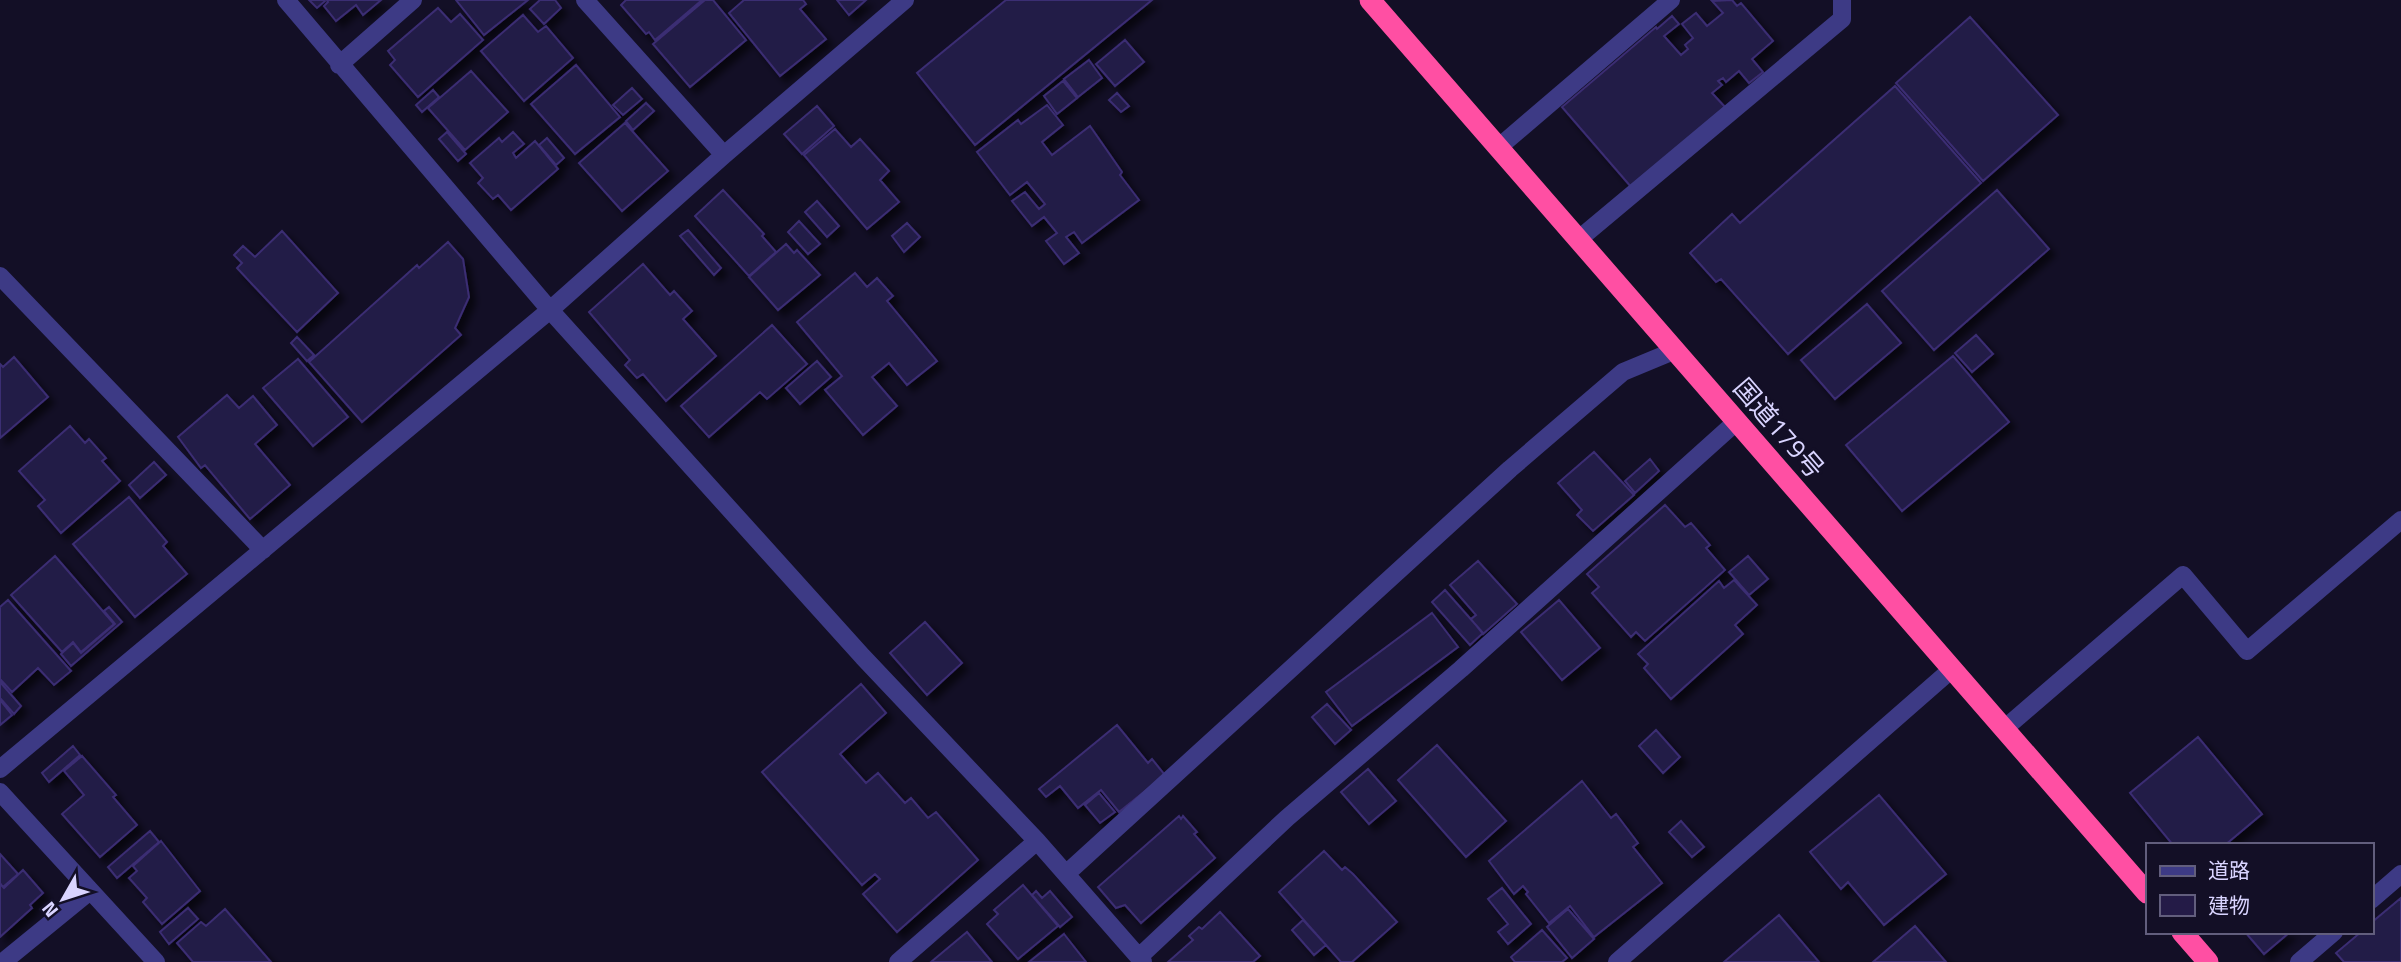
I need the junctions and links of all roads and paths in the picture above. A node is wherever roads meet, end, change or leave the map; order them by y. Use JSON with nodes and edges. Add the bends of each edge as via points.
{"nodes":[{"id":1,"x":286,"y":0,"type":"edge"},
{"id":2,"x":413,"y":0,"type":"edge"},
{"id":3,"x":585,"y":0,"type":"edge"},
{"id":4,"x":905,"y":0,"type":"edge"},
{"id":5,"x":1370,"y":0,"type":"edge"},
{"id":6,"x":1671,"y":0,"type":"edge"},
{"id":7,"x":1842,"y":0,"type":"edge"},
{"id":8,"x":1858,"y":0,"type":"edge"},
{"id":9,"x":1842,"y":19,"type":"junction"},
{"id":10,"x":339,"y":65,"type":"junction"},
{"id":11,"x":1499,"y":147,"type":"junction"},
{"id":12,"x":724,"y":155,"type":"junction"},
{"id":13,"x":1579,"y":239,"type":"junction"},
{"id":14,"x":0,"y":276,"type":"edge"},
{"id":15,"x":550,"y":310,"type":"junction"},
{"id":16,"x":1676,"y":350,"type":"junction"},
{"id":17,"x":1736,"y":422,"type":"junction"},
{"id":18,"x":2401,"y":520,"type":"edge"},
{"id":19,"x":263,"y":550,"type":"junction"},
{"id":20,"x":1952,"y":669,"type":"junction"},
{"id":21,"x":2004,"y":729,"type":"junction"},
{"id":22,"x":0,"y":769,"type":"edge"},
{"id":23,"x":0,"y":792,"type":"edge"},
{"id":24,"x":1037,"y":841,"type":"junction"},
{"id":25,"x":1066,"y":874,"type":"junction"},
{"id":26,"x":2401,"y":874,"type":"edge"},
{"id":27,"x":90,"y":891,"type":"junction"},
{"id":28,"x":2146,"y":892,"type":"edge"},
{"id":29,"x":2373,"y":898,"type":"edge"},
{"id":30,"x":2184,"y":934,"type":"edge"},
{"id":31,"x":2332,"y":934,"type":"edge"},
{"id":32,"x":1141,"y":960,"type":"edge"},
{"id":33,"x":4,"y":962,"type":"edge"},
{"id":34,"x":156,"y":962,"type":"edge"},
{"id":35,"x":898,"y":962,"type":"edge"},
{"id":36,"x":1617,"y":962,"type":"edge"},
{"id":37,"x":2208,"y":962,"type":"edge"},
{"id":38,"x":2299,"y":962,"type":"edge"}],
"edges":[{"from":1,"to":10,"type":"street"},
{"from":2,"to":10,"type":"street"},
{"from":3,"to":12,"type":"street"},
{"from":4,"to":12,"type":"street"},
{"from":5,"to":11,"type":"highway","name":"国道179号"},
{"from":6,"to":11,"type":"street"},
{"from":7,"to":9,"type":"street"},
{"from":8,"to":9,"type":"street"},
{"from":9,"to":13,"type":"street"},
{"from":10,"to":15,"type":"street"},
{"from":11,"to":13,"type":"highway","name":"国道179号"},
{"from":12,"to":15,"type":"street"},
{"from":13,"to":16,"type":"highway","name":"国道179号"},
{"from":14,"to":19,"type":"street"},
{"from":15,"to":19,"type":"street"},
{"from":15,"to":24,"type":"street","via":[[863,657]]},
{"from":16,"to":17,"type":"highway","name":"国道179号"},
{"from":16,"to":25,"type":"street","via":[[1623,372],[1510,469]]},
{"from":17,"to":20,"type":"highway","name":"国道179号"},
{"from":17,"to":32,"type":"street","via":[[1287,818]]},
{"from":18,"to":21,"type":"street","via":[[2247,651],[2183,575]]},
{"from":19,"to":22,"type":"street"},
{"from":20,"to":21,"type":"highway","name":"国道179号"},
{"from":20,"to":36,"type":"street"},
{"from":21,"to":28,"type":"highway","name":"国道179号"},
{"from":23,"to":27,"type":"street"},
{"from":24,"to":25,"type":"street"},
{"from":24,"to":35,"type":"street"},
{"from":25,"to":32,"type":"street"},
{"from":26,"to":29,"type":"street"},
{"from":27,"to":33,"type":"street"},
{"from":27,"to":34,"type":"street"},
{"from":30,"to":37,"type":"highway"},
{"from":31,"to":38,"type":"street"}]}
